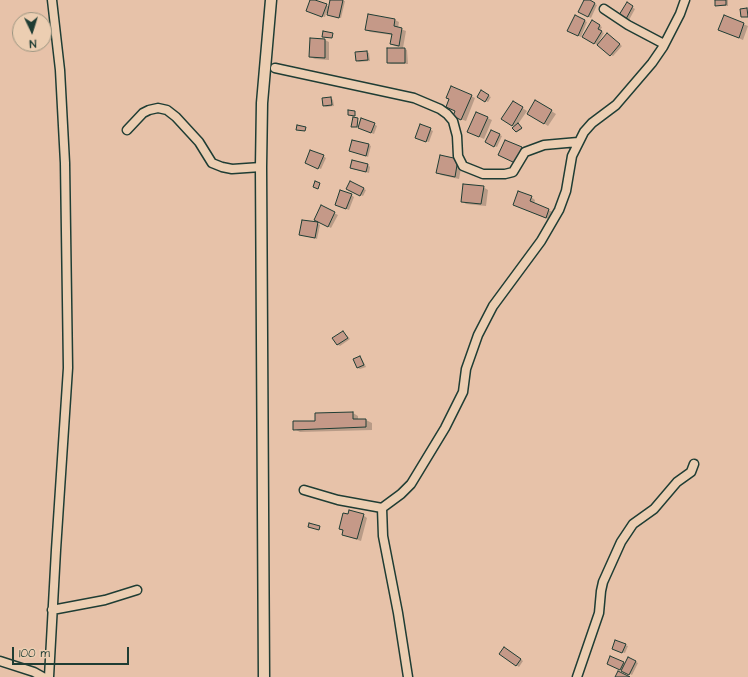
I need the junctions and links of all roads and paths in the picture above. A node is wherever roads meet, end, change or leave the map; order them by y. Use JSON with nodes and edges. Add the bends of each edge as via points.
{"nodes":[{"id":1,"x":52,"y":0,"type":"edge"},
{"id":2,"x":271,"y":0,"type":"edge"},
{"id":3,"x":685,"y":0,"type":"edge"},
{"id":4,"x":604,"y":9,"type":"dead end"},
{"id":5,"x":664,"y":44,"type":"junction"},
{"id":6,"x":275,"y":68,"type":"dead end"},
{"id":7,"x":127,"y":130,"type":"dead end"},
{"id":8,"x":578,"y":142,"type":"junction"},
{"id":9,"x":261,"y":168,"type":"junction"},
{"id":10,"x":694,"y":464,"type":"dead end"},
{"id":11,"x":304,"y":490,"type":"dead end"},
{"id":12,"x":382,"y":508,"type":"junction"},
{"id":13,"x":137,"y":590,"type":"dead end"},
{"id":14,"x":52,"y":610,"type":"junction"},
{"id":15,"x":0,"y":661,"type":"edge"},
{"id":16,"x":43,"y":677,"type":"edge"},
{"id":17,"x":49,"y":677,"type":"edge"},
{"id":18,"x":264,"y":677,"type":"edge"},
{"id":19,"x":408,"y":677,"type":"edge"},
{"id":20,"x":577,"y":677,"type":"edge"}],
"edges":[{"from":1,"to":14,"type":"street","via":[[60,70],[65,163],[68,368]]},
{"from":2,"to":9,"type":"main road","via":[[262,103]]},
{"from":3,"to":5,"type":"street"},
{"from":4,"to":5,"type":"street"},
{"from":5,"to":8,"type":"street","via":[[652,63],[616,105],[592,123]]},
{"from":6,"to":8,"type":"street","via":[[414,98],[440,109],[453,121],[458,156],[463,166],[483,174],[513,172],[525,152],[544,145]]},
{"from":7,"to":9,"type":"street","via":[[149,110],[167,110],[176,116],[194,137],[212,163],[232,169]]},
{"from":8,"to":12,"type":"street","via":[[572,156],[566,191],[559,210],[541,241],[493,306],[478,335],[466,369],[463,392],[449,422],[412,484]]},
{"from":9,"to":18,"type":"main road"},
{"from":10,"to":20,"type":"street","via":[[691,472],[677,482],[654,509],[632,524],[620,542],[601,590],[599,613]]},
{"from":11,"to":12,"type":"street","via":[[338,500]]},
{"from":12,"to":19,"type":"street","via":[[383,536]]},
{"from":13,"to":14,"type":"street","via":[[105,600]]},
{"from":14,"to":17,"type":"street"},
{"from":15,"to":16,"type":"street"}]}
